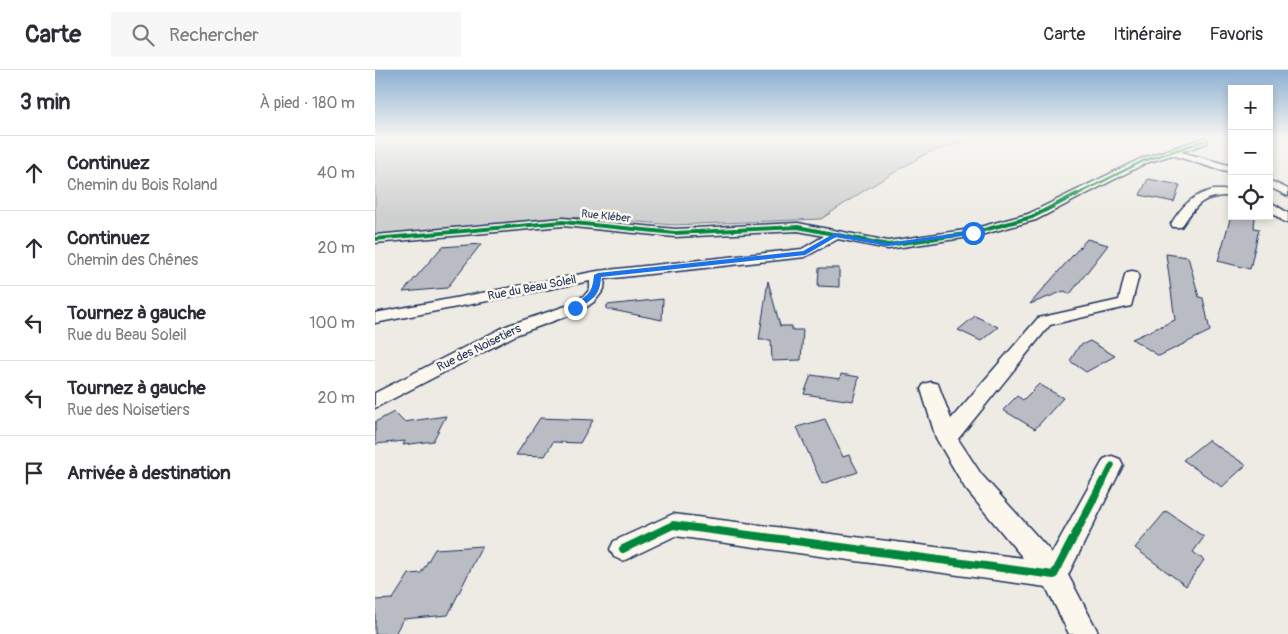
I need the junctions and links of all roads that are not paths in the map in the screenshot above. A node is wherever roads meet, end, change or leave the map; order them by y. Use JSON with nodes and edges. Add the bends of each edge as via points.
{"nodes":[{"id":1,"x":1138,"y":163,"type":"edge"},
{"id":2,"x":1212,"y":163,"type":"edge"},
{"id":3,"x":1228,"y":168,"type":"edge"},
{"id":4,"x":1273,"y":185,"type":"edge"},
{"id":5,"x":1288,"y":193,"type":"edge"},
{"id":6,"x":1228,"y":194,"type":"edge"},
{"id":7,"x":1273,"y":207,"type":"edge"},
{"id":8,"x":1288,"y":219,"type":"edge"},
{"id":9,"x":1177,"y":224,"type":"dead end"},
{"id":10,"x":835,"y":235,"type":"junction"},
{"id":11,"x":375,"y":239,"type":"edge"},
{"id":12,"x":598,"y":275,"type":"junction"},
{"id":13,"x":1132,"y":275,"type":"dead end"},
{"id":14,"x":375,"y":318,"type":"edge"},
{"id":15,"x":931,"y":389,"type":"dead end"},
{"id":16,"x":375,"y":400,"type":"edge"},
{"id":17,"x":947,"y":438,"type":"junction"},
{"id":18,"x":1112,"y":466,"type":"dead end"},
{"id":19,"x":623,"y":549,"type":"dead end"},
{"id":20,"x":1054,"y":575,"type":"junction"},
{"id":21,"x":1084,"y":634,"type":"edge"}],
"edges":[{"from":1,"to":10,"type":"street","name":"Rue Kléber","via":[[1033,217],[973,233],[888,245]]},
{"from":2,"to":3,"type":"street"},
{"from":4,"to":5,"type":"street"},
{"from":6,"to":9,"type":"street","via":[[1213,192],[1200,197],[1185,210]]},
{"from":7,"to":8,"type":"street"},
{"from":10,"to":11,"type":"street","name":"Rue Kléber","via":[[798,227],[675,233],[563,222]]},
{"from":10,"to":12,"type":"street","name":"Rue du Beau Soleil","via":[[805,253]]},
{"from":12,"to":14,"type":"street","name":"Rue du Beau Soleil"},
{"from":12,"to":16,"type":"street","name":"Rue des Noisetiers","via":[[597,289],[575,308],[512,330]]},
{"from":13,"to":17,"type":"street","via":[[1126,303],[1044,321]]},
{"from":15,"to":17,"type":"street"},
{"from":17,"to":20,"type":"street","via":[[973,481]]},
{"from":18,"to":20,"type":"street"},
{"from":19,"to":20,"type":"street","via":[[673,525]]},
{"from":20,"to":21,"type":"street"}]}
